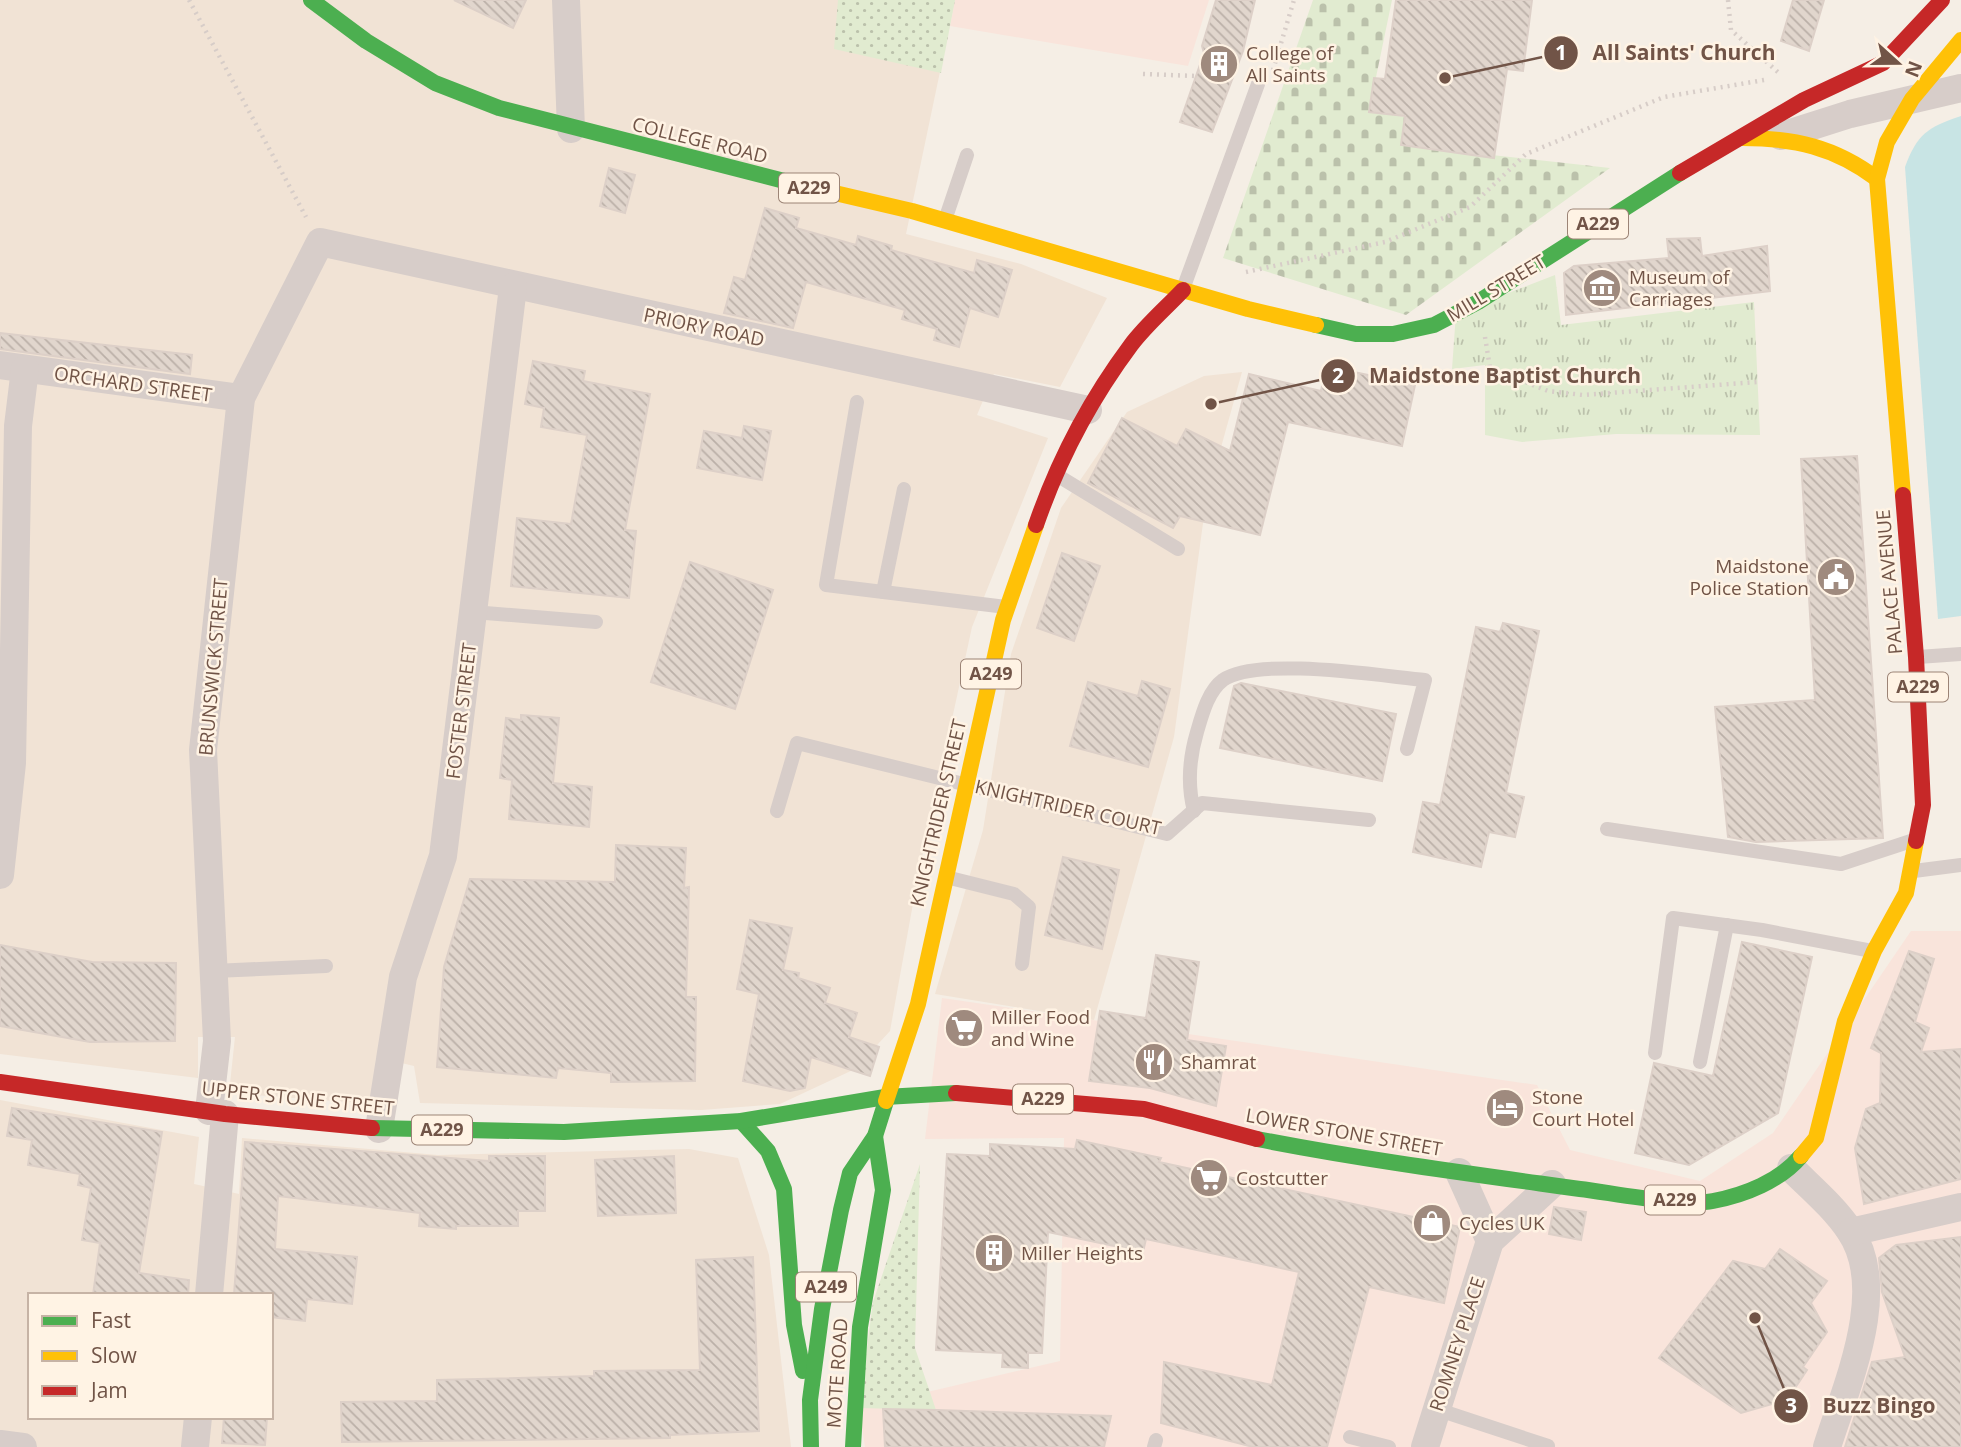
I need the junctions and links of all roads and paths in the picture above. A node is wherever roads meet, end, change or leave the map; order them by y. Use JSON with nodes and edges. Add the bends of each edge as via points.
{"nodes":[{"id":1,"x":189,"y":0,"type":"edge"},
{"id":2,"x":311,"y":0,"type":"edge"},
{"id":3,"x":566,"y":0,"type":"edge"},
{"id":4,"x":1294,"y":0,"type":"edge"},
{"id":5,"x":1728,"y":0,"type":"edge"},
{"id":6,"x":1942,"y":0,"type":"edge"},
{"id":7,"x":1961,"y":40,"type":"edge"},
{"id":8,"x":1143,"y":74,"type":"dead end"},
{"id":9,"x":1196,"y":76,"type":"dead end"},
{"id":10,"x":1961,"y":88,"type":"edge"},
{"id":11,"x":1256,"y":89,"type":"joint"},
{"id":12,"x":1912,"y":99,"type":"junction"},
{"id":13,"x":571,"y":129,"type":"junction"},
{"id":14,"x":1779,"y":137,"type":"junction"},
{"id":15,"x":1742,"y":138,"type":"junction"},
{"id":16,"x":967,"y":155,"type":"dead end"},
{"id":17,"x":1877,"y":179,"type":"junction"},
{"id":18,"x":944,"y":222,"type":"junction"},
{"id":19,"x":320,"y":242,"type":"junction"},
{"id":20,"x":1196,"y":256,"type":"junction"},
{"id":21,"x":513,"y":286,"type":"junction"},
{"id":22,"x":1183,"y":290,"type":"junction"},
{"id":23,"x":1478,"y":302,"type":"junction"},
{"id":24,"x":12,"y":367,"type":"edge"},
{"id":25,"x":1757,"y":382,"type":"dead end"},
{"id":26,"x":241,"y":398,"type":"junction"},
{"id":27,"x":857,"y":402,"type":"dead end"},
{"id":28,"x":1088,"y":410,"type":"junction"},
{"id":29,"x":1054,"y":473,"type":"junction"},
{"id":30,"x":904,"y":489,"type":"dead end"},
{"id":31,"x":1178,"y":549,"type":"dead end"},
{"id":32,"x":883,"y":592,"type":"junction"},
{"id":33,"x":1008,"y":607,"type":"junction"},
{"id":34,"x":473,"y":612,"type":"junction"},
{"id":35,"x":596,"y":621,"type":"dead end"},
{"id":36,"x":1961,"y":654,"type":"edge"},
{"id":37,"x":1916,"y":657,"type":"junction"},
{"id":38,"x":1407,"y":749,"type":"dead end"},
{"id":39,"x":6,"y":760,"type":"edge"},
{"id":40,"x":967,"y":783,"type":"junction"},
{"id":41,"x":777,"y":811,"type":"dead end"},
{"id":42,"x":1194,"y":811,"type":"junction"},
{"id":43,"x":1369,"y":820,"type":"dead end"},
{"id":44,"x":1607,"y":829,"type":"dead end"},
{"id":45,"x":1919,"y":839,"type":"junction"},
{"id":46,"x":1961,"y":864,"type":"edge"},
{"id":47,"x":1913,"y":871,"type":"junction"},
{"id":48,"x":0,"y":875,"type":"edge"},
{"id":49,"x":945,"y":876,"type":"junction"},
{"id":50,"x":1727,"y":925,"type":"junction"},
{"id":51,"x":1874,"y":951,"type":"junction"},
{"id":52,"x":1022,"y":964,"type":"dead end"},
{"id":53,"x":326,"y":966,"type":"dead end"},
{"id":54,"x":214,"y":971,"type":"junction"},
{"id":55,"x":1655,"y":1053,"type":"dead end"},
{"id":56,"x":1700,"y":1062,"type":"dead end"},
{"id":57,"x":0,"y":1082,"type":"edge"},
{"id":58,"x":885,"y":1097,"type":"junction"},
{"id":59,"x":217,"y":1112,"type":"junction"},
{"id":60,"x":741,"y":1121,"type":"junction"},
{"id":61,"x":379,"y":1129,"type":"junction"},
{"id":62,"x":875,"y":1136,"type":"junction"},
{"id":63,"x":1791,"y":1168,"type":"junction"},
{"id":64,"x":1459,"y":1172,"type":"junction"},
{"id":65,"x":1552,"y":1184,"type":"junction"},
{"id":66,"x":1961,"y":1208,"type":"edge"},
{"id":67,"x":1851,"y":1232,"type":"junction"},
{"id":68,"x":1490,"y":1241,"type":"junction"},
{"id":69,"x":209,"y":1293,"type":"edge"},
{"id":70,"x":810,"y":1400,"type":"junction"},
{"id":71,"x":1436,"y":1409,"type":"junction"},
{"id":72,"x":198,"y":1419,"type":"edge"},
{"id":73,"x":1350,"y":1437,"type":"dead end"},
{"id":74,"x":0,"y":1444,"type":"edge"},
{"id":75,"x":1548,"y":1446,"type":"edge"},
{"id":76,"x":23,"y":1447,"type":"edge"},
{"id":77,"x":195,"y":1447,"type":"edge"},
{"id":78,"x":811,"y":1447,"type":"edge"},
{"id":79,"x":853,"y":1447,"type":"edge"},
{"id":80,"x":1389,"y":1447,"type":"edge"},
{"id":81,"x":1425,"y":1447,"type":"edge"},
{"id":82,"x":1826,"y":1447,"type":"edge"}],
"edges":[{"from":1,"to":19,"type":"path"},
{"from":2,"to":13,"type":"highway","name":"COLLEGE ROAD","number":"A229","via":[[435,83]]},
{"from":3,"to":13,"type":"street"},
{"from":4,"to":11,"type":"path","via":[[1272,76]]},
{"from":5,"to":20,"type":"path","via":[[1731,30],[1784,77],[1664,97],[1526,154],[1469,207],[1385,242],[1247,272]]},
{"from":6,"to":15,"type":"highway","number":"A229","via":[[1883,63],[1804,100]]},
{"from":7,"to":12,"type":"highway","number":"A229"},
{"from":8,"to":9,"type":"path"},
{"from":10,"to":12,"type":"street"},
{"from":11,"to":20,"type":"lane"},
{"from":12,"to":14,"type":"street"},
{"from":12,"to":17,"type":"highway","name":"PALACE AVENUE","number":"A229","via":[[1887,142]]},
{"from":13,"to":18,"type":"highway","name":"COLLEGE ROAD","number":"A229"},
{"from":14,"to":15,"type":"highway","number":"A229"},
{"from":14,"to":17,"type":"highway","number":"A229","via":[[1832,148]]},
{"from":15,"to":23,"type":"highway","name":"MILL STREET","number":"A229","via":[[1712,152]]},
{"from":16,"to":18,"type":"lane"},
{"from":17,"to":37,"type":"highway","name":"PALACE AVENUE","number":"A229"},
{"from":18,"to":22,"type":"highway","name":"COLLEGE ROAD","number":"A229"},
{"from":19,"to":21,"type":"street","name":"PRIORY ROAD"},
{"from":19,"to":26,"type":"street","name":"BRUNSWICK STREET"},
{"from":20,"to":22,"type":"lane"},
{"from":21,"to":28,"type":"street","name":"PRIORY ROAD"},
{"from":21,"to":34,"type":"street","name":"FOSTER STREET"},
{"from":22,"to":23,"type":"highway","name":"MILL STREET","number":"A229","via":[[1356,334],[1394,334],[1434,325]]},
{"from":22,"to":28,"type":"highway","name":"KNIGHTRIDER STREET","number":"A249","via":[[1132,344]]},
{"from":23,"to":25,"type":"path","via":[[1490,368],[1548,391],[1583,395]]},
{"from":24,"to":26,"type":"street","name":"ORCHARD STREET"},
{"from":24,"to":39,"type":"street","via":[[18,426]]},
{"from":26,"to":54,"type":"street","name":"BRUNSWICK STREET","via":[[203,750]]},
{"from":27,"to":32,"type":"lane","via":[[825,584]]},
{"from":28,"to":29,"type":"highway","name":"KNIGHTRIDER STREET","number":"A249"},
{"from":29,"to":31,"type":"lane"},
{"from":29,"to":33,"type":"highway","name":"KNIGHTRIDER STREET","number":"A249"},
{"from":30,"to":32,"type":"lane"},
{"from":32,"to":33,"type":"lane"},
{"from":33,"to":40,"type":"highway","name":"KNIGHTRIDER STREET","number":"A249"},
{"from":34,"to":35,"type":"lane"},
{"from":34,"to":61,"type":"street","name":"FOSTER STREET","via":[[443,856],[403,977]]},
{"from":36,"to":37,"type":"lane"},
{"from":37,"to":45,"type":"highway","name":"PALACE AVENUE","number":"A229","via":[[1923,772]]},
{"from":38,"to":42,"type":"lane","via":[[1425,680],[1297,669],[1242,671],[1222,681],[1205,705],[1193,746],[1188,788]]},
{"from":39,"to":48,"type":"street"},
{"from":40,"to":41,"type":"lane","via":[[797,743]]},
{"from":40,"to":42,"type":"lane","name":"KNIGHTRIDER COURT","via":[[1167,834]]},
{"from":40,"to":49,"type":"highway","name":"KNIGHTRIDER STREET","number":"A249"},
{"from":42,"to":43,"type":"lane","via":[[1202,803]]},
{"from":44,"to":45,"type":"lane","via":[[1842,864]]},
{"from":45,"to":47,"type":"highway","name":"PALACE AVENUE","number":"A229"},
{"from":46,"to":47,"type":"lane"},
{"from":47,"to":51,"type":"highway","name":"PALACE AVENUE","number":"A229"},
{"from":49,"to":52,"type":"lane","via":[[1014,894],[1029,907]]},
{"from":49,"to":58,"type":"highway","name":"KNIGHTRIDER STREET","number":"A249","via":[[918,1004]]},
{"from":50,"to":51,"type":"lane"},
{"from":50,"to":55,"type":"lane","via":[[1673,918]]},
{"from":50,"to":56,"type":"lane"},
{"from":51,"to":63,"type":"highway","name":"PALACE AVENUE","number":"A229","via":[[1839,1040],[1816,1138]]},
{"from":53,"to":54,"type":"lane"},
{"from":54,"to":59,"type":"street","name":"BRUNSWICK STREET"},
{"from":57,"to":59,"type":"highway","name":"UPPER STONE STREET","number":"A229"},
{"from":58,"to":60,"type":"highway","name":"UPPER STONE STREET","number":"A229"},
{"from":58,"to":62,"type":"highway","name":"MOTE ROAD","number":"A249"},
{"from":58,"to":64,"type":"highway","name":"LOWER STONE STREET","number":"A229","via":[[943,1092],[1144,1108],[1241,1136]]},
{"from":59,"to":61,"type":"highway","name":"UPPER STONE STREET","number":"A229"},
{"from":59,"to":69,"type":"street","name":"BRUNSWICK STREET"},
{"from":60,"to":61,"type":"highway","name":"UPPER STONE STREET","number":"A229","via":[[564,1132]]},
{"from":60,"to":70,"type":"highway","number":"A249","via":[[758,1133],[779,1168],[794,1325]]},
{"from":62,"to":70,"type":"highway","name":"MOTE ROAD","number":"A249","via":[[850,1173],[845,1191]]},
{"from":62,"to":79,"type":"highway","name":"MOTE ROAD","number":"A249","via":[[883,1190],[860,1326]]},
{"from":63,"to":65,"type":"highway","name":"LOWER STONE STREET","number":"A229","via":[[1753,1190],[1710,1202]]},
{"from":63,"to":67,"type":"street"},
{"from":64,"to":65,"type":"highway","name":"LOWER STONE STREET","number":"A229"},
{"from":64,"to":68,"type":"street"},
{"from":65,"to":68,"type":"street","name":"ROMNEY PLACE"},
{"from":66,"to":67,"type":"street"},
{"from":67,"to":82,"type":"street","via":[[1866,1268],[1866,1308]]},
{"from":68,"to":71,"type":"street","name":"ROMNEY PLACE"},
{"from":70,"to":78,"type":"highway","name":"MOTE ROAD","number":"A249"},
{"from":71,"to":75,"type":"lane"},
{"from":71,"to":81,"type":"street","name":"ROMNEY PLACE"},
{"from":72,"to":77,"type":"street"},
{"from":73,"to":80,"type":"lane"},
{"from":74,"to":76,"type":"street"}]}
